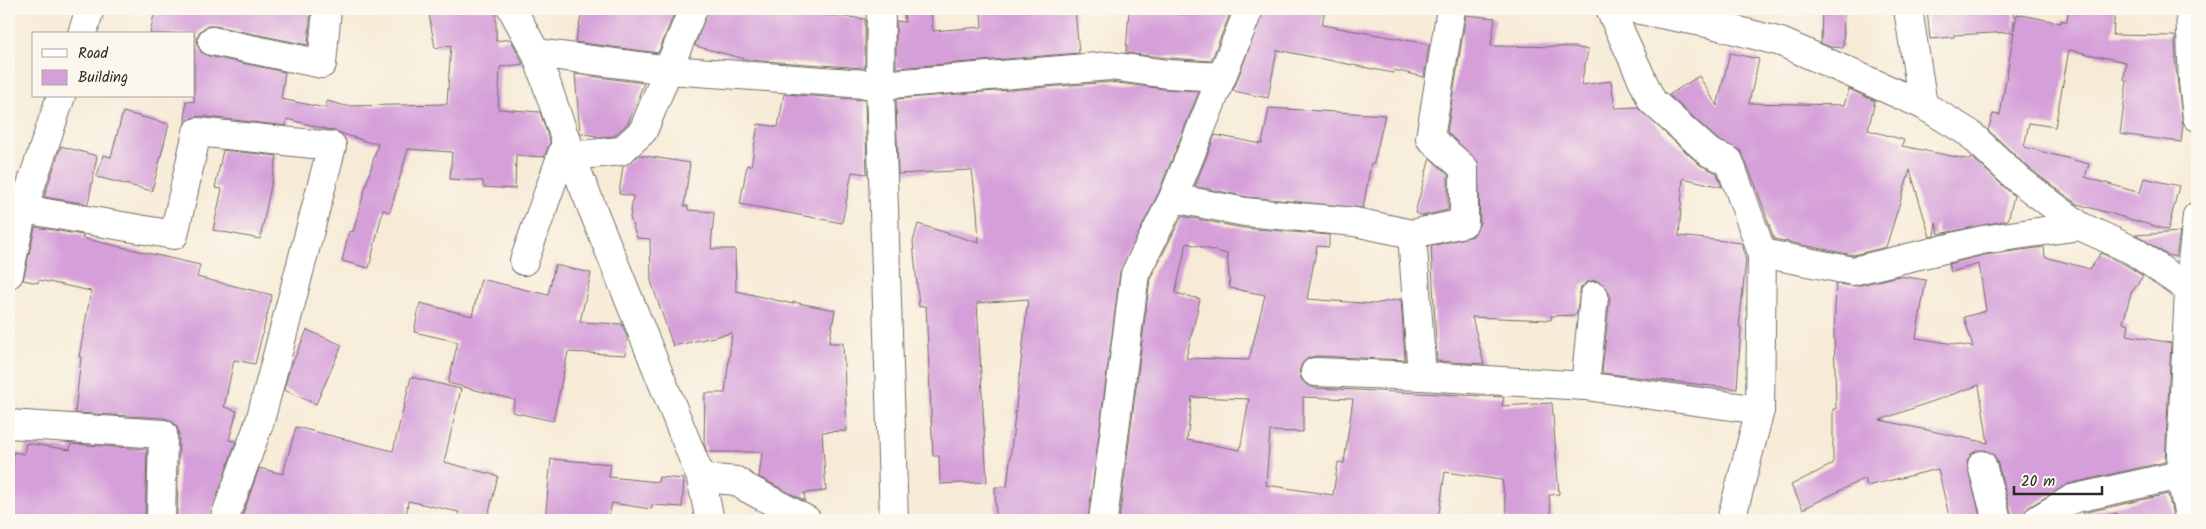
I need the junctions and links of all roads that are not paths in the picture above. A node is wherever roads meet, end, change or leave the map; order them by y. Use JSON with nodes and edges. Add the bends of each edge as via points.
{"nodes":[{"id":1,"x":90,"y":9,"type":"edge"},
{"id":2,"x":327,"y":9,"type":"edge"},
{"id":3,"x":512,"y":9,"type":"edge"},
{"id":4,"x":693,"y":9,"type":"edge"},
{"id":5,"x":881,"y":9,"type":"edge"},
{"id":6,"x":1249,"y":9,"type":"edge"},
{"id":7,"x":1451,"y":9,"type":"edge"},
{"id":8,"x":1610,"y":9,"type":"edge"},
{"id":9,"x":1635,"y":9,"type":"edge"},
{"id":10,"x":1908,"y":9,"type":"edge"},
{"id":11,"x":2190,"y":9,"type":"edge"},
{"id":12,"x":83,"y":32,"type":"edge"},
{"id":13,"x":212,"y":41,"type":"dead end"},
{"id":14,"x":536,"y":53,"type":"junction"},
{"id":15,"x":669,"y":70,"type":"junction"},
{"id":16,"x":1222,"y":77,"type":"junction"},
{"id":17,"x":880,"y":85,"type":"junction"},
{"id":18,"x":60,"y":98,"type":"edge"},
{"id":19,"x":1923,"y":105,"type":"junction"},
{"id":20,"x":2197,"y":117,"type":"edge"},
{"id":21,"x":569,"y":148,"type":"junction"},
{"id":22,"x":1173,"y":198,"type":"junction"},
{"id":23,"x":23,"y":209,"type":"junction"},
{"id":24,"x":2197,"y":216,"type":"edge"},
{"id":25,"x":2080,"y":226,"type":"junction"},
{"id":26,"x":1412,"y":234,"type":"junction"},
{"id":27,"x":1762,"y":253,"type":"junction"},
{"id":28,"x":524,"y":261,"type":"dead end"},
{"id":29,"x":9,"y":274,"type":"edge"},
{"id":30,"x":2193,"y":292,"type":"edge"},
{"id":31,"x":1594,"y":296,"type":"dead end"},
{"id":32,"x":1315,"y":372,"type":"dead end"},
{"id":33,"x":1422,"y":376,"type":"junction"},
{"id":34,"x":1585,"y":386,"type":"junction"},
{"id":35,"x":1760,"y":410,"type":"junction"},
{"id":36,"x":9,"y":424,"type":"edge"},
{"id":37,"x":1982,"y":466,"type":"dead end"},
{"id":38,"x":2180,"y":475,"type":"junction"},
{"id":39,"x":701,"y":478,"type":"junction"},
{"id":40,"x":161,"y":520,"type":"edge"},
{"id":41,"x":224,"y":520,"type":"edge"},
{"id":42,"x":710,"y":520,"type":"edge"},
{"id":43,"x":807,"y":520,"type":"edge"},
{"id":44,"x":894,"y":520,"type":"edge"},
{"id":45,"x":1103,"y":520,"type":"edge"},
{"id":46,"x":1731,"y":520,"type":"edge"},
{"id":47,"x":1997,"y":520,"type":"edge"},
{"id":48,"x":2037,"y":520,"type":"edge"},
{"id":49,"x":2190,"y":520,"type":"edge"}],
"edges":[{"from":1,"to":12,"type":"street"},
{"from":2,"to":13,"type":"street","via":[[322,64]]},
{"from":3,"to":14,"type":"street"},
{"from":4,"to":15,"type":"street"},
{"from":5,"to":17,"type":"street"},
{"from":6,"to":16,"type":"street"},
{"from":7,"to":26,"type":"street","via":[[1430,138],[1464,168],[1464,223]]},
{"from":8,"to":27,"type":"street","via":[[1652,101],[1710,153],[1729,161]]},
{"from":9,"to":19,"type":"street","via":[[1780,42]]},
{"from":10,"to":19,"type":"street"},
{"from":11,"to":20,"type":"street"},
{"from":14,"to":15,"type":"street"},
{"from":14,"to":21,"type":"street"},
{"from":15,"to":17,"type":"street"},
{"from":15,"to":21,"type":"street","via":[[643,131],[621,151]]},
{"from":16,"to":17,"type":"street","via":[[1110,66]]},
{"from":16,"to":22,"type":"street"},
{"from":17,"to":44,"type":"street"},
{"from":18,"to":23,"type":"street"},
{"from":19,"to":25,"type":"street","via":[[1969,133],[2018,180]]},
{"from":21,"to":28,"type":"street"},
{"from":21,"to":39,"type":"street"},
{"from":22,"to":26,"type":"street","via":[[1244,212],[1355,222]]},
{"from":22,"to":45,"type":"street","via":[[1135,274]]},
{"from":23,"to":29,"type":"street"},
{"from":23,"to":41,"type":"street","via":[[174,235],[196,132],[332,146],[260,421]]},
{"from":24,"to":30,"type":"street"},
{"from":25,"to":27,"type":"street","via":[[1982,240],[1852,271]]},
{"from":25,"to":30,"type":"street","via":[[2134,251]]},
{"from":26,"to":33,"type":"street"},
{"from":27,"to":35,"type":"street"},
{"from":30,"to":38,"type":"street"},
{"from":31,"to":34,"type":"street"},
{"from":32,"to":33,"type":"street"},
{"from":33,"to":34,"type":"street"},
{"from":34,"to":35,"type":"street"},
{"from":35,"to":46,"type":"street"},
{"from":36,"to":40,"type":"street","via":[[163,434]]},
{"from":37,"to":47,"type":"street"},
{"from":38,"to":48,"type":"street","via":[[2072,499]]},
{"from":38,"to":49,"type":"street"},
{"from":39,"to":42,"type":"street"},
{"from":39,"to":43,"type":"street","via":[[737,481]]}]}
